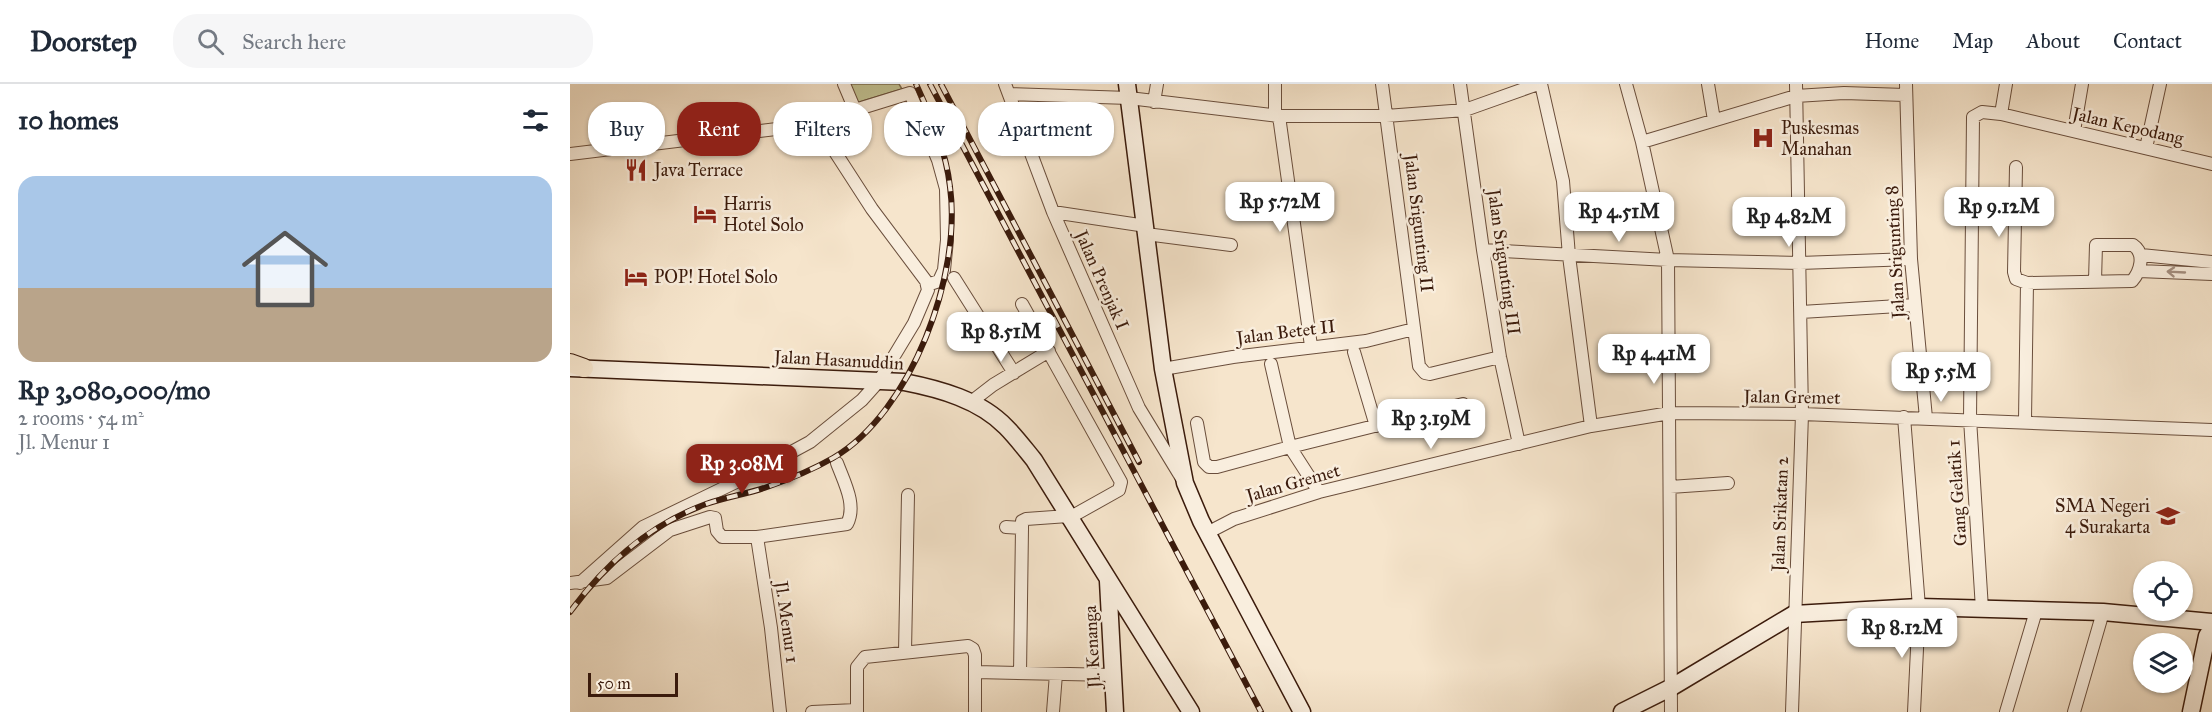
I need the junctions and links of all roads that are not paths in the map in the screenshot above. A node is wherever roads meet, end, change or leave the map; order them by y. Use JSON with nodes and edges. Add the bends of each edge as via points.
{"nodes":[{"id":1,"x":844,"y":84,"type":"edge"},
{"id":2,"x":1157,"y":84,"type":"edge"},
{"id":3,"x":1275,"y":84,"type":"edge"},
{"id":4,"x":1382,"y":84,"type":"edge"},
{"id":5,"x":1460,"y":84,"type":"edge"},
{"id":6,"x":1540,"y":84,"type":"edge"},
{"id":7,"x":1626,"y":84,"type":"edge"},
{"id":8,"x":1708,"y":84,"type":"edge"},
{"id":9,"x":2006,"y":84,"type":"edge"},
{"id":10,"x":2082,"y":84,"type":"edge"},
{"id":11,"x":2160,"y":84,"type":"edge"},
{"id":12,"x":1007,"y":89,"type":"edge"},
{"id":13,"x":1905,"y":89,"type":"edge"},
{"id":14,"x":1796,"y":90,"type":"edge"},
{"id":15,"x":1128,"y":91,"type":"edge"},
{"id":16,"x":852,"y":102,"type":"edge"},
{"id":17,"x":1154,"y":102,"type":"junction"},
{"id":18,"x":872,"y":105,"type":"edge"},
{"id":19,"x":1465,"y":110,"type":"junction"},
{"id":20,"x":2001,"y":114,"type":"junction"},
{"id":21,"x":1277,"y":116,"type":"junction"},
{"id":22,"x":1386,"y":116,"type":"junction"},
{"id":23,"x":1714,"y":120,"type":"junction"},
{"id":24,"x":773,"y":129,"type":"edge"},
{"id":25,"x":2074,"y":131,"type":"junction"},
{"id":26,"x":1642,"y":142,"type":"junction"},
{"id":27,"x":2146,"y":148,"type":"junction"},
{"id":28,"x":570,"y":153,"type":"edge"},
{"id":29,"x":838,"y":156,"type":"edge"},
{"id":30,"x":2212,"y":164,"type":"edge"},
{"id":31,"x":2016,"y":167,"type":"dead end"},
{"id":32,"x":1053,"y":212,"type":"junction"},
{"id":33,"x":1146,"y":230,"type":"junction"},
{"id":34,"x":1231,"y":245,"type":"dead end"},
{"id":35,"x":1483,"y":249,"type":"junction"},
{"id":36,"x":2140,"y":255,"type":"junction"},
{"id":37,"x":1569,"y":256,"type":"junction"},
{"id":38,"x":1911,"y":259,"type":"junction"},
{"id":39,"x":1668,"y":260,"type":"junction"},
{"id":40,"x":2212,"y":262,"type":"edge"},
{"id":41,"x":1800,"y":263,"type":"junction"},
{"id":42,"x":2139,"y":271,"type":"junction"},
{"id":43,"x":2212,"y":274,"type":"edge"},
{"id":44,"x":954,"y":278,"type":"dead end"},
{"id":45,"x":2095,"y":281,"type":"junction"},
{"id":46,"x":2027,"y":283,"type":"junction"},
{"id":47,"x":927,"y":285,"type":"junction"},
{"id":48,"x":1022,"y":304,"type":"dead end"},
{"id":49,"x":1914,"y":304,"type":"junction"},
{"id":50,"x":1801,"y":312,"type":"junction"},
{"id":51,"x":1414,"y":329,"type":"junction"},
{"id":52,"x":1311,"y":346,"type":"junction"},
{"id":53,"x":1049,"y":351,"type":"junction"},
{"id":54,"x":1354,"y":352,"type":"dead end"},
{"id":55,"x":1500,"y":357,"type":"junction"},
{"id":56,"x":1271,"y":364,"type":"dead end"},
{"id":57,"x":574,"y":368,"type":"edge"},
{"id":58,"x":1163,"y":369,"type":"junction"},
{"id":59,"x":1014,"y":373,"type":"junction"},
{"id":60,"x":879,"y":381,"type":"junction"},
{"id":61,"x":971,"y":402,"type":"junction"},
{"id":62,"x":1462,"y":404,"type":"dead end"},
{"id":63,"x":1670,"y":413,"type":"junction"},
{"id":64,"x":1802,"y":414,"type":"junction"},
{"id":65,"x":1904,"y":417,"type":"junction"},
{"id":66,"x":1926,"y":418,"type":"junction"},
{"id":67,"x":1970,"y":419,"type":"junction"},
{"id":68,"x":2025,"y":419,"type":"dead end"},
{"id":69,"x":1197,"y":423,"type":"dead end"},
{"id":70,"x":1376,"y":426,"type":"junction"},
{"id":71,"x":1591,"y":426,"type":"junction"},
{"id":72,"x":2212,"y":430,"type":"edge"},
{"id":73,"x":1519,"y":444,"type":"junction"},
{"id":74,"x":1290,"y":447,"type":"junction"},
{"id":75,"x":837,"y":463,"type":"dead end"},
{"id":76,"x":1185,"y":483,"type":"junction"},
{"id":77,"x":1728,"y":483,"type":"dead end"},
{"id":78,"x":1670,"y":487,"type":"junction"},
{"id":79,"x":1319,"y":492,"type":"junction"},
{"id":80,"x":908,"y":495,"type":"dead end"},
{"id":81,"x":1069,"y":517,"type":"junction"},
{"id":82,"x":1006,"y":527,"type":"dead end"},
{"id":83,"x":1022,"y":528,"type":"junction"},
{"id":84,"x":1207,"y":533,"type":"junction"},
{"id":85,"x":757,"y":537,"type":"junction"},
{"id":86,"x":1108,"y":580,"type":"junction"},
{"id":87,"x":575,"y":583,"type":"edge"},
{"id":88,"x":1919,"y":607,"type":"junction"},
{"id":89,"x":1982,"y":609,"type":"junction"},
{"id":90,"x":2036,"y":610,"type":"junction"},
{"id":91,"x":2103,"y":612,"type":"junction"},
{"id":92,"x":1794,"y":614,"type":"junction"},
{"id":93,"x":2212,"y":622,"type":"edge"},
{"id":94,"x":2212,"y":628,"type":"edge"},
{"id":95,"x":905,"y":652,"type":"junction"},
{"id":96,"x":2212,"y":652,"type":"edge"},
{"id":97,"x":976,"y":672,"type":"junction"},
{"id":98,"x":1020,"y":673,"type":"junction"},
{"id":99,"x":1056,"y":674,"type":"junction"},
{"id":100,"x":1113,"y":675,"type":"junction"},
{"id":101,"x":1672,"y":687,"type":"junction"},
{"id":102,"x":856,"y":711,"type":"edge"},
{"id":103,"x":780,"y":712,"type":"edge"},
{"id":104,"x":812,"y":712,"type":"edge"},
{"id":105,"x":975,"y":712,"type":"edge"},
{"id":106,"x":1053,"y":712,"type":"edge"},
{"id":107,"x":1115,"y":712,"type":"edge"},
{"id":108,"x":1191,"y":712,"type":"edge"},
{"id":109,"x":1302,"y":712,"type":"edge"},
{"id":110,"x":1622,"y":712,"type":"edge"},
{"id":111,"x":1671,"y":712,"type":"edge"},
{"id":112,"x":1792,"y":712,"type":"edge"},
{"id":113,"x":1914,"y":712,"type":"edge"},
{"id":114,"x":2006,"y":712,"type":"edge"},
{"id":115,"x":2074,"y":712,"type":"edge"},
{"id":116,"x":2191,"y":712,"type":"edge"},
{"id":117,"x":2198,"y":712,"type":"edge"}],
"edges":[{"from":1,"to":16,"type":"street"},
{"from":2,"to":17,"type":"street"},
{"from":3,"to":21,"type":"street"},
{"from":4,"to":22,"type":"street","name":"Jalan Srigunting II"},
{"from":5,"to":19,"type":"street","name":"Jalan Srigunting III"},
{"from":6,"to":19,"type":"street"},
{"from":6,"to":37,"type":"street","via":[[1560,161]]},
{"from":7,"to":26,"type":"street"},
{"from":8,"to":23,"type":"street"},
{"from":9,"to":20,"type":"street"},
{"from":10,"to":25,"type":"street"},
{"from":11,"to":27,"type":"street"},
{"from":12,"to":15,"type":"street"},
{"from":12,"to":32,"type":"street","name":"Jalan Prenjak I"},
{"from":13,"to":14,"type":"street","via":[[1844,93]]},
{"from":13,"to":38,"type":"street","name":"Jalan Srigunting 8"},
{"from":14,"to":23,"type":"street"},
{"from":14,"to":41,"type":"street","name":"Jalan Srikatan 2"},
{"from":15,"to":17,"type":"street"},
{"from":15,"to":33,"type":"main road"},
{"from":17,"to":21,"type":"street"},
{"from":18,"to":47,"type":"street","via":[[911,95],[942,172],[947,205],[944,270],[939,280]]},
{"from":19,"to":22,"type":"street"},
{"from":19,"to":35,"type":"street","name":"Jalan Srigunting III"},
{"from":20,"to":25,"type":"street","name":"Jalan Kepodang"},
{"from":20,"to":67,"type":"street","name":"Gang Gelatik 1","via":[[1979,112],[1972,120]]},
{"from":21,"to":22,"type":"street"},
{"from":21,"to":52,"type":"street"},
{"from":22,"to":51,"type":"street","name":"Jalan Srigunting II"},
{"from":23,"to":26,"type":"street"},
{"from":24,"to":28,"type":"street"},
{"from":25,"to":27,"type":"street","name":"Jalan Kepodang"},
{"from":26,"to":39,"type":"street"},
{"from":27,"to":30,"type":"street","name":"Jalan Kepodang"},
{"from":29,"to":47,"type":"street"},
{"from":31,"to":46,"type":"street","via":[[2014,272],[2016,279]]},
{"from":32,"to":33,"type":"street"},
{"from":32,"to":76,"type":"street","name":"Jalan Prenjak I","via":[[1139,408]]},
{"from":33,"to":34,"type":"street"},
{"from":33,"to":58,"type":"main road"},
{"from":35,"to":37,"type":"street"},
{"from":35,"to":55,"type":"street","name":"Jalan Srigunting III"},
{"from":36,"to":40,"type":"street"},
{"from":36,"to":42,"type":"street"},
{"from":36,"to":45,"type":"street","via":[[2133,246],[2097,244]]},
{"from":37,"to":39,"type":"street"},
{"from":37,"to":71,"type":"street"},
{"from":38,"to":41,"type":"street"},
{"from":38,"to":49,"type":"street","name":"Jalan Srigunting 8"},
{"from":39,"to":41,"type":"street"},
{"from":39,"to":63,"type":"street"},
{"from":41,"to":50,"type":"street","name":"Jalan Srikatan 2"},
{"from":43,"to":42,"type":"street","one_way":true},
{"from":42,"to":45,"type":"street","via":[[2130,282]]},
{"from":44,"to":59,"type":"street"},
{"from":45,"to":46,"type":"street"},
{"from":46,"to":68,"type":"street"},
{"from":47,"to":60,"type":"street","via":[[914,322]]},
{"from":48,"to":53,"type":"street"},
{"from":49,"to":50,"type":"street"},
{"from":49,"to":66,"type":"street","name":"Jalan Srigunting 8"},
{"from":50,"to":64,"type":"street","name":"Jalan Srikatan 2"},
{"from":51,"to":52,"type":"street","name":"Jalan Betet II","via":[[1366,340]]},
{"from":51,"to":55,"type":"street","name":"Jalan Srigunting II","via":[[1419,366],[1425,373]]},
{"from":52,"to":58,"type":"street","name":"Jalan Betet II"},
{"from":53,"to":59,"type":"street"},
{"from":53,"to":81,"type":"street","via":[[1122,485]]},
{"from":54,"to":70,"type":"street"},
{"from":55,"to":73,"type":"street","name":"Jalan Srigunting III"},
{"from":56,"to":74,"type":"street"},
{"from":57,"to":60,"type":"main road","name":"Jalan Hasanuddin"},
{"from":58,"to":76,"type":"main road"},
{"from":59,"to":61,"type":"street"},
{"from":60,"to":61,"type":"main road","name":"Jalan Hasanuddin","via":[[915,384]]},
{"from":60,"to":87,"type":"street","via":[[810,442],[643,527]]},
{"from":61,"to":81,"type":"main road","name":"Jalan Hasanuddin","via":[[1006,426],[1034,460]]},
{"from":62,"to":70,"type":"street"},
{"from":63,"to":64,"type":"street","name":"Jalan Gremet"},
{"from":63,"to":71,"type":"street","name":"Jalan Gremet"},
{"from":63,"to":78,"type":"street"},
{"from":64,"to":65,"type":"street","name":"Jalan Gremet"},
{"from":64,"to":92,"type":"street","name":"Jalan Srikatan 2"},
{"from":65,"to":66,"type":"street","name":"Jalan Gremet"},
{"from":65,"to":88,"type":"street"},
{"from":66,"to":67,"type":"street","name":"Jalan Gremet"},
{"from":67,"to":72,"type":"street","name":"Jalan Gremet"},
{"from":67,"to":89,"type":"street","name":"Gang Gelatik 1"},
{"from":69,"to":74,"type":"street","via":[[1204,462],[1209,467]]},
{"from":70,"to":74,"type":"street"},
{"from":71,"to":73,"type":"street","name":"Jalan Gremet"},
{"from":73,"to":79,"type":"street","name":"Jalan Gremet"},
{"from":74,"to":79,"type":"street"},
{"from":75,"to":85,"type":"street","via":[[849,498],[851,514],[847,524]]},
{"from":76,"to":84,"type":"main road"},
{"from":77,"to":78,"type":"street"},
{"from":78,"to":101,"type":"street"},
{"from":79,"to":84,"type":"street","name":"Jalan Gremet","via":[[1234,519]]},
{"from":80,"to":95,"type":"street"},
{"from":81,"to":83,"type":"street","via":[[1026,519]]},
{"from":81,"to":86,"type":"main road","name":"Jalan Hasanuddin"},
{"from":82,"to":83,"type":"street"},
{"from":83,"to":98,"type":"street"},
{"from":84,"to":109,"type":"main road"},
{"from":85,"to":87,"type":"street","via":[[720,537],[715,518],[703,518],[663,534],[610,576]]},
{"from":85,"to":103,"type":"street","name":"Jl. Menur 1"},
{"from":86,"to":100,"type":"main road","name":"Jl. Kenanga"},
{"from":86,"to":108,"type":"main road","name":"Jalan Hasanuddin"},
{"from":88,"to":89,"type":"main road"},
{"from":88,"to":92,"type":"main road"},
{"from":88,"to":113,"type":"street"},
{"from":89,"to":90,"type":"main road"},
{"from":90,"to":91,"type":"main road"},
{"from":90,"to":114,"type":"street"},
{"from":91,"to":93,"type":"main road"},
{"from":91,"to":115,"type":"street"},
{"from":92,"to":101,"type":"main road"},
{"from":92,"to":112,"type":"street","name":"Jalan Srikatan 2"},
{"from":94,"to":116,"type":"main road"},
{"from":95,"to":97,"type":"street","via":[[971,647]]},
{"from":95,"to":102,"type":"street","via":[[861,659],[857,667]]},
{"from":96,"to":117,"type":"main road"},
{"from":97,"to":98,"type":"street"},
{"from":97,"to":105,"type":"street"},
{"from":98,"to":99,"type":"street"},
{"from":99,"to":100,"type":"street"},
{"from":99,"to":106,"type":"street"},
{"from":100,"to":107,"type":"main road","name":"Jl. Kenanga"},
{"from":101,"to":110,"type":"main road"},
{"from":101,"to":111,"type":"street"},
{"from":102,"to":104,"type":"street"}]}
